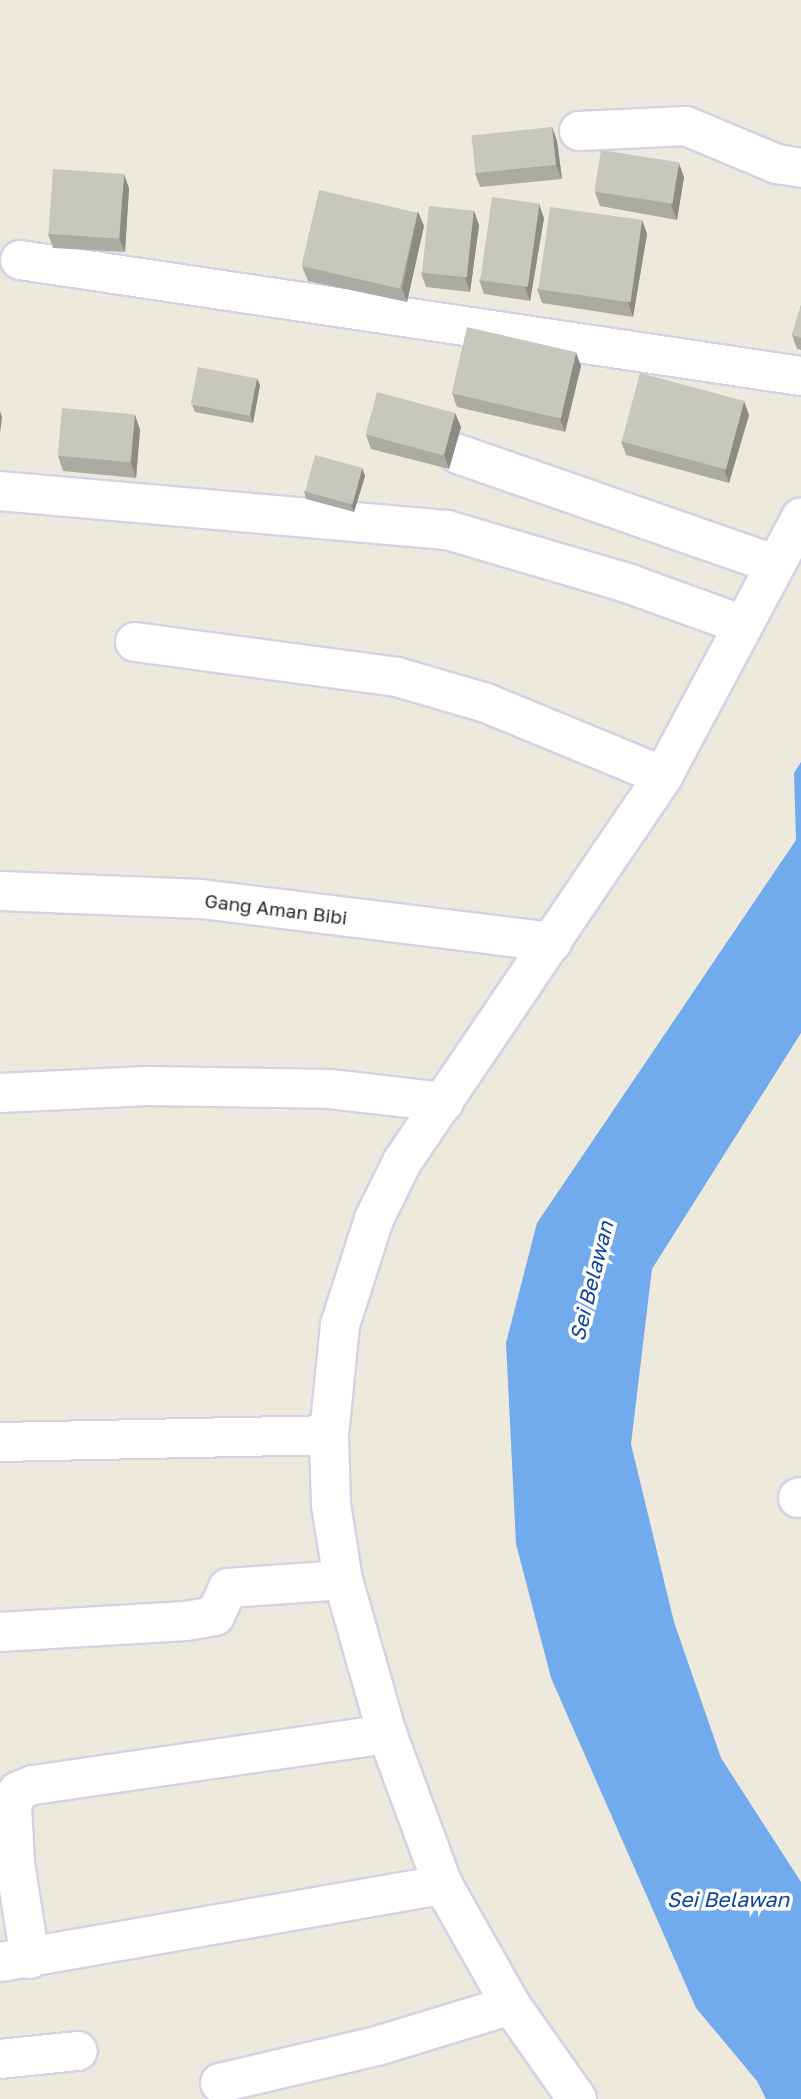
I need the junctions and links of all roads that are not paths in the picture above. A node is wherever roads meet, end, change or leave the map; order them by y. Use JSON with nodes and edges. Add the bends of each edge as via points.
{"nodes":[{"id":1,"x":579,"y":131,"type":"dead end"},
{"id":2,"x":801,"y":168,"type":"edge"},
{"id":3,"x":20,"y":260,"type":"dead end"},
{"id":4,"x":801,"y":376,"type":"edge"},
{"id":5,"x":458,"y":454,"type":"dead end"},
{"id":6,"x":0,"y":491,"type":"edge"},
{"id":7,"x":801,"y":518,"type":"edge"},
{"id":8,"x":774,"y":564,"type":"junction"},
{"id":9,"x":743,"y":625,"type":"junction"},
{"id":10,"x":135,"y":642,"type":"dead end"},
{"id":11,"x":663,"y":776,"type":"junction"},
{"id":12,"x":0,"y":891,"type":"edge"},
{"id":13,"x":551,"y":942,"type":"junction"},
{"id":14,"x":0,"y":1093,"type":"edge"},
{"id":15,"x":444,"y":1102,"type":"junction"},
{"id":16,"x":329,"y":1435,"type":"junction"},
{"id":17,"x":0,"y":1442,"type":"edge"},
{"id":18,"x":343,"y":1580,"type":"junction"},
{"id":19,"x":0,"y":1632,"type":"edge"},
{"id":20,"x":387,"y":1734,"type":"junction"},
{"id":21,"x":443,"y":1885,"type":"junction"},
{"id":22,"x":15,"y":1961,"type":"edge"},
{"id":23,"x":511,"y":2005,"type":"junction"},
{"id":24,"x":78,"y":2051,"type":"dead end"},
{"id":25,"x":0,"y":2059,"type":"edge"},
{"id":26,"x":220,"y":2083,"type":"dead end"},
{"id":27,"x":577,"y":2099,"type":"edge"}],
"edges":[{"from":1,"to":2,"type":"street","via":[[685,126],[777,164]]},
{"from":3,"to":4,"type":"street"},
{"from":5,"to":8,"type":"street"},
{"from":6,"to":9,"type":"street","via":[[447,530],[630,584]]},
{"from":7,"to":8,"type":"street"},
{"from":8,"to":9,"type":"street"},
{"from":9,"to":11,"type":"street"},
{"from":10,"to":11,"type":"street","via":[[397,677],[486,703]]},
{"from":11,"to":13,"type":"street"},
{"from":12,"to":13,"type":"street","name":"Gang Aman Bibi","via":[[201,899]]},
{"from":13,"to":15,"type":"street"},
{"from":14,"to":15,"type":"street","via":[[147,1086],[330,1089]]},
{"from":15,"to":16,"type":"street","via":[[402,1161],[374,1219],[340,1325]]},
{"from":16,"to":17,"type":"street"},
{"from":16,"to":18,"type":"street","via":[[331,1504]]},
{"from":18,"to":19,"type":"street","via":[[228,1588],[215,1615],[186,1621]]},
{"from":18,"to":20,"type":"street"},
{"from":20,"to":21,"type":"street"},
{"from":20,"to":22,"type":"street","via":[[33,1785],[18,1791],[12,1806]]},
{"from":21,"to":22,"type":"street"},
{"from":21,"to":23,"type":"street"},
{"from":23,"to":26,"type":"street","via":[[377,2046]]},
{"from":23,"to":27,"type":"street"},
{"from":24,"to":25,"type":"street"}]}
